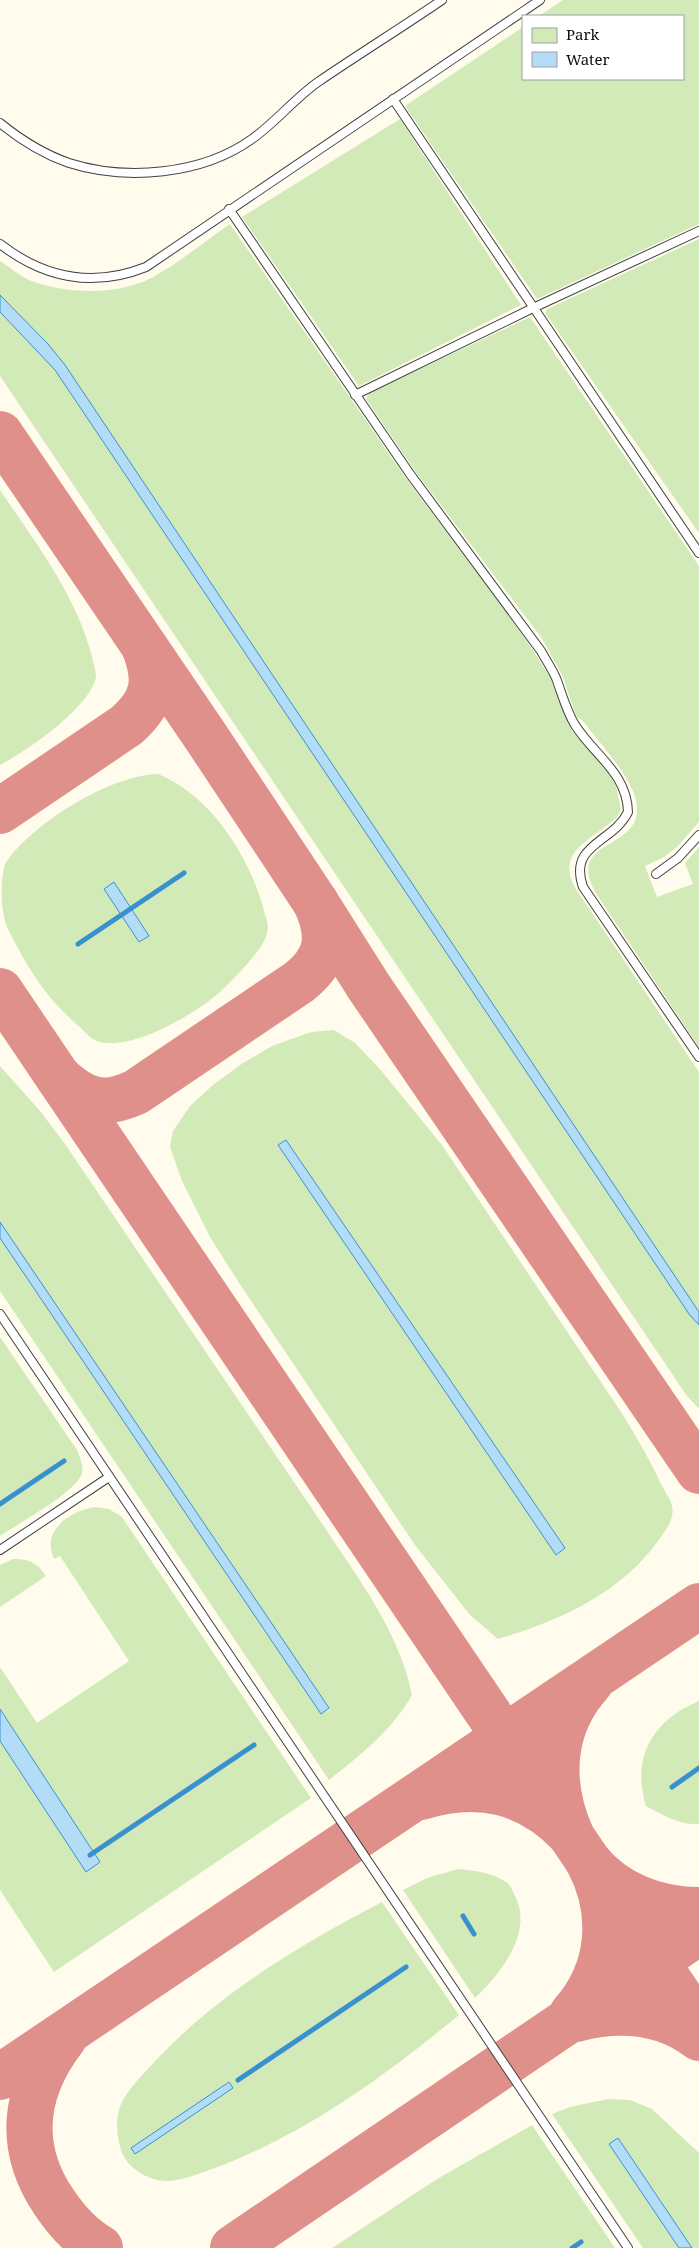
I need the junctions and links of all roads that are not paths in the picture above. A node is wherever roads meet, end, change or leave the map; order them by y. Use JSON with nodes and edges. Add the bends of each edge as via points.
{"nodes":[{"id":1,"x":442,"y":0,"type":"edge"},
{"id":2,"x":540,"y":0,"type":"edge"},
{"id":3,"x":394,"y":99,"type":"junction"},
{"id":4,"x":0,"y":123,"type":"edge"},
{"id":5,"x":229,"y":209,"type":"junction"},
{"id":6,"x":699,"y":231,"type":"edge"},
{"id":7,"x":0,"y":244,"type":"edge"},
{"id":8,"x":533,"y":308,"type":"junction"},
{"id":9,"x":355,"y":395,"type":"junction"},
{"id":10,"x":699,"y":553,"type":"edge"},
{"id":11,"x":699,"y":835,"type":"edge"},
{"id":12,"x":656,"y":874,"type":"dead end"},
{"id":13,"x":699,"y":1057,"type":"edge"},
{"id":14,"x":0,"y":1314,"type":"edge"},
{"id":15,"x":109,"y":1477,"type":"junction"},
{"id":16,"x":0,"y":1550,"type":"edge"},
{"id":17,"x":628,"y":2248,"type":"edge"}],
"edges":[{"from":1,"to":4,"type":"lane","via":[[317,83],[252,139],[234,150],[191,166],[120,172],[70,163],[44,152]]},
{"from":2,"to":3,"type":"lane"},
{"from":3,"to":5,"type":"lane"},
{"from":3,"to":8,"type":"lane"},
{"from":5,"to":7,"type":"lane","via":[[146,267],[119,275],[84,277],[49,272],[18,258]]},
{"from":5,"to":9,"type":"lane"},
{"from":6,"to":8,"type":"lane"},
{"from":8,"to":9,"type":"lane"},
{"from":8,"to":10,"type":"lane"},
{"from":9,"to":13,"type":"lane","via":[[541,651],[575,724],[621,782],[628,812],[618,827],[582,856],[580,881]]},
{"from":11,"to":12,"type":"lane","via":[[678,858]]},
{"from":14,"to":15,"type":"lane"},
{"from":15,"to":16,"type":"lane"},
{"from":15,"to":17,"type":"lane"}]}
